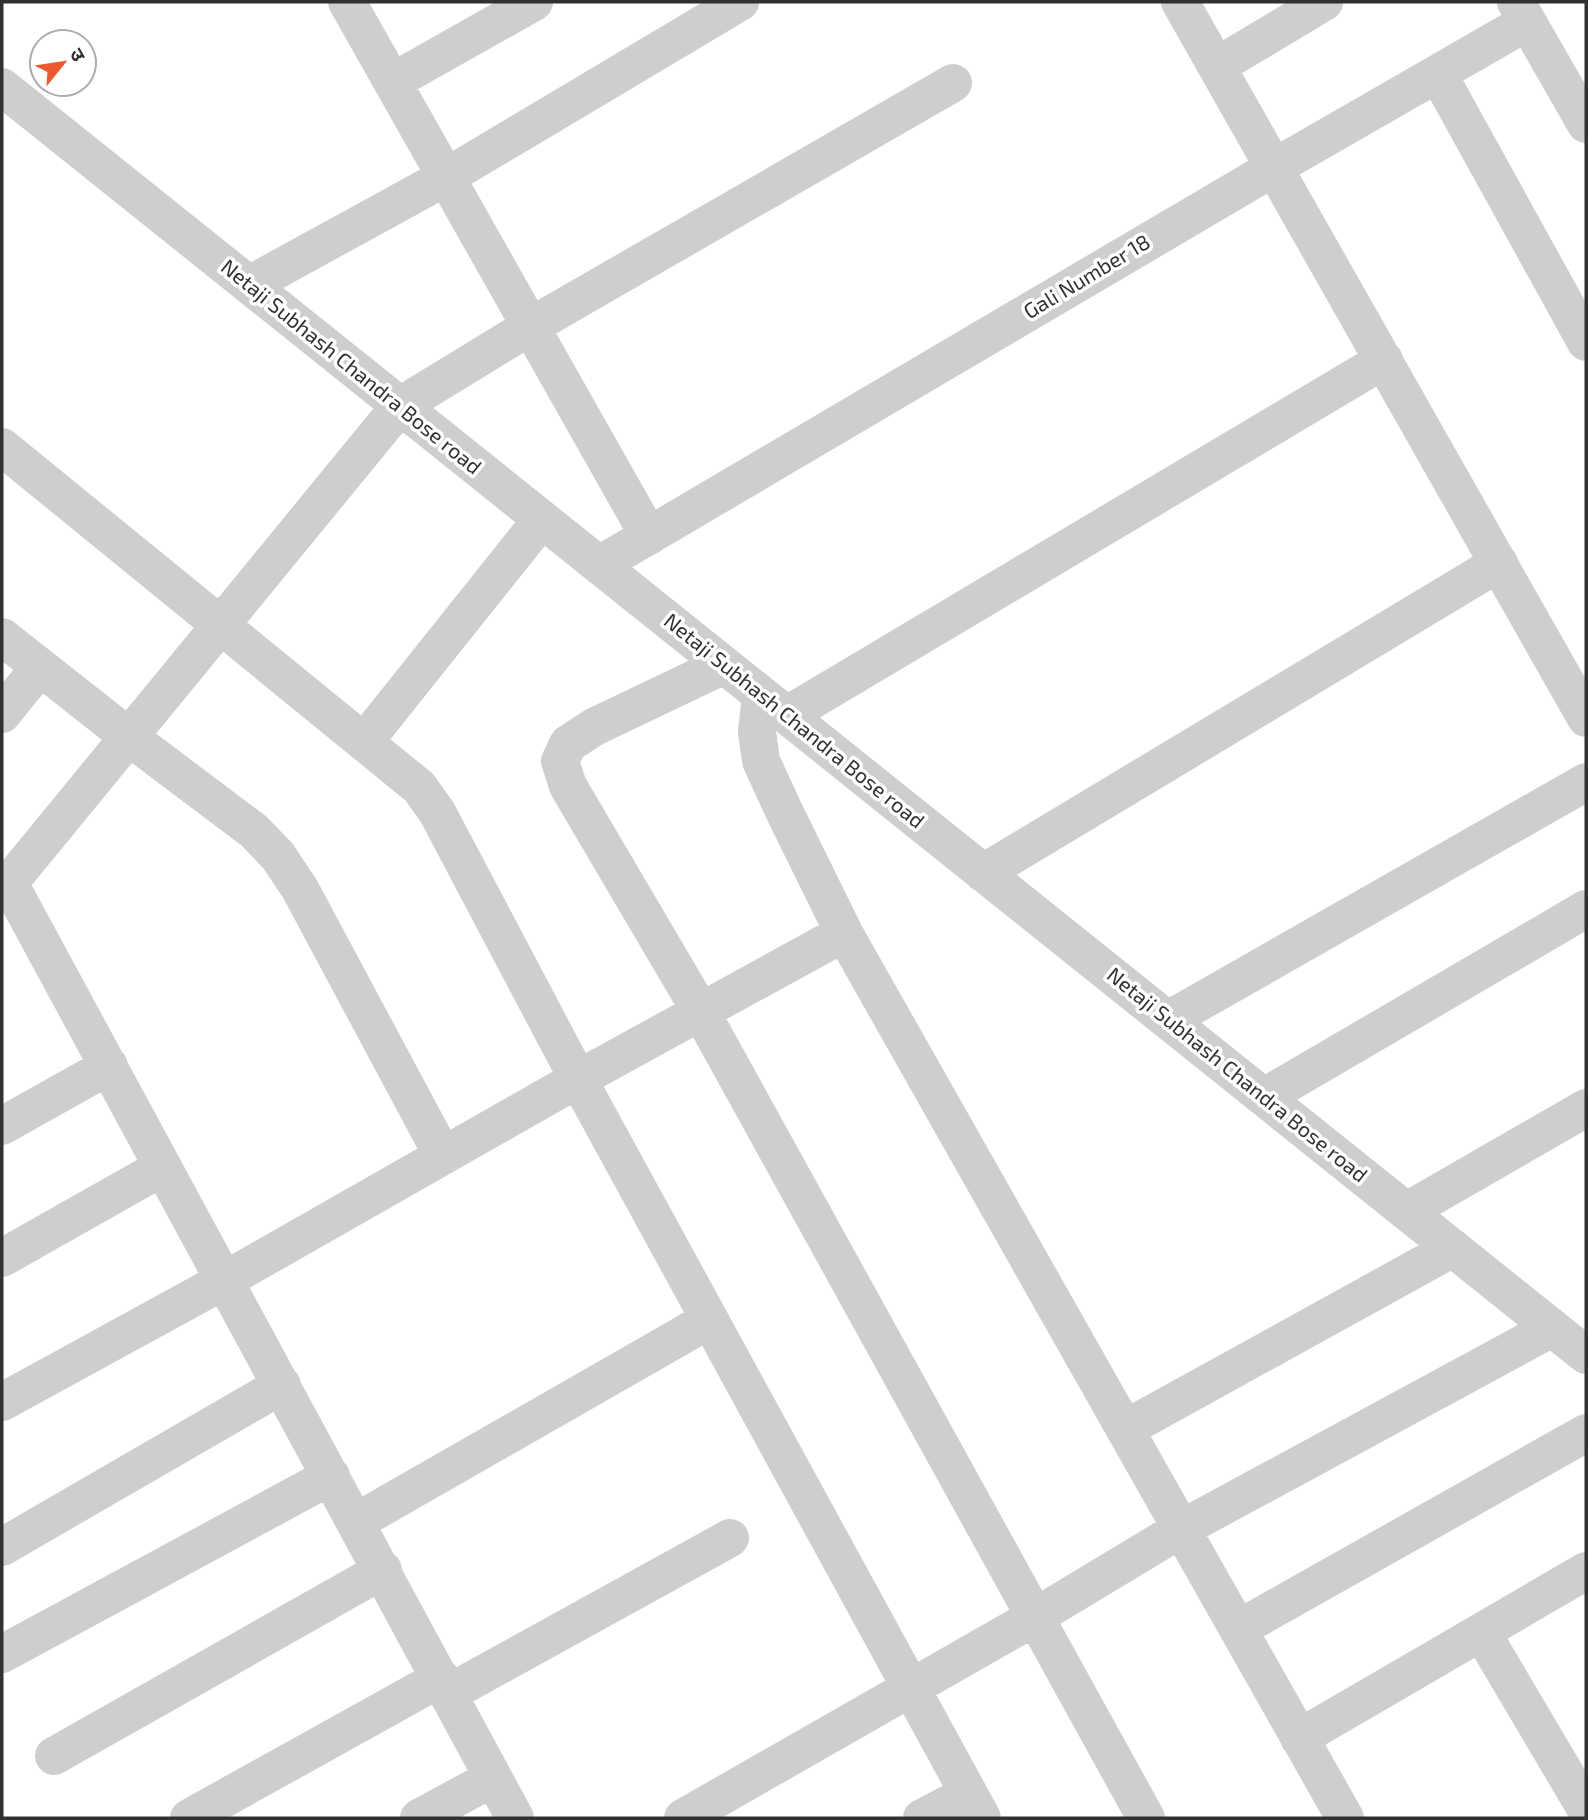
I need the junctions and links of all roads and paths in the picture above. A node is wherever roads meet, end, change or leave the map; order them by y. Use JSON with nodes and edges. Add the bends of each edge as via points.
{"nodes":[{"id":1,"x":347,"y":2,"type":"edge"},
{"id":2,"x":534,"y":2,"type":"edge"},
{"id":3,"x":740,"y":2,"type":"edge"},
{"id":4,"x":1180,"y":2,"type":"edge"},
{"id":5,"x":1324,"y":2,"type":"edge"},
{"id":6,"x":1522,"y":12,"type":"edge"},
{"id":7,"x":1217,"y":66,"type":"junction"},
{"id":8,"x":1438,"y":74,"type":"junction"},
{"id":9,"x":392,"y":82,"type":"junction"},
{"id":10,"x":953,"y":83,"type":"dead end"},
{"id":11,"x":2,"y":88,"type":"edge"},
{"id":12,"x":1586,"y":124,"type":"edge"},
{"id":13,"x":1275,"y":167,"type":"junction"},
{"id":14,"x":446,"y":177,"type":"junction"},
{"id":15,"x":249,"y":285,"type":"junction"},
{"id":16,"x":531,"y":326,"type":"junction"},
{"id":17,"x":1584,"y":333,"type":"edge"},
{"id":18,"x":1384,"y":360,"type":"junction"},
{"id":19,"x":400,"y":406,"type":"junction"},
{"id":20,"x":2,"y":447,"type":"edge"},
{"id":21,"x":542,"y":519,"type":"junction"},
{"id":22,"x":649,"y":536,"type":"junction"},
{"id":23,"x":1499,"y":563,"type":"junction"},
{"id":24,"x":599,"y":565,"type":"junction"},
{"id":25,"x":221,"y":625,"type":"junction"},
{"id":26,"x":2,"y":637,"type":"edge"},
{"id":27,"x":724,"y":665,"type":"junction"},
{"id":28,"x":40,"y":667,"type":"junction"},
{"id":29,"x":774,"y":705,"type":"junction"},
{"id":30,"x":2,"y":714,"type":"edge"},
{"id":31,"x":1586,"y":718,"type":"edge"},
{"id":32,"x":129,"y":737,"type":"junction"},
{"id":33,"x":364,"y":742,"type":"junction"},
{"id":34,"x":1586,"y":782,"type":"edge"},
{"id":35,"x":983,"y":873,"type":"junction"},
{"id":36,"x":6,"y":888,"type":"edge"},
{"id":37,"x":1586,"y":909,"type":"edge"},
{"id":38,"x":844,"y":933,"type":"junction"},
{"id":39,"x":701,"y":1012,"type":"junction"},
{"id":40,"x":1168,"y":1020,"type":"junction"},
{"id":41,"x":109,"y":1066,"type":"junction"},
{"id":42,"x":578,"y":1079,"type":"junction"},
{"id":43,"x":1264,"y":1097,"type":"junction"},
{"id":44,"x":1586,"y":1108,"type":"edge"},
{"id":45,"x":2,"y":1126,"type":"edge"},
{"id":46,"x":443,"y":1156,"type":"junction"},
{"id":47,"x":163,"y":1167,"type":"junction"},
{"id":48,"x":1407,"y":1211,"type":"junction"},
{"id":49,"x":1453,"y":1248,"type":"junction"},
{"id":50,"x":2,"y":1258,"type":"edge"},
{"id":51,"x":225,"y":1280,"type":"junction"},
{"id":52,"x":709,"y":1320,"type":"junction"},
{"id":53,"x":1552,"y":1328,"type":"junction"},
{"id":54,"x":1586,"y":1355,"type":"edge"},
{"id":55,"x":282,"y":1385,"type":"junction"},
{"id":56,"x":2,"y":1402,"type":"edge"},
{"id":57,"x":1125,"y":1429,"type":"junction"},
{"id":58,"x":1586,"y":1433,"type":"edge"},
{"id":59,"x":331,"y":1476,"type":"junction"},
{"id":60,"x":356,"y":1522,"type":"junction"},
{"id":61,"x":1181,"y":1529,"type":"junction"},
{"id":62,"x":730,"y":1538,"type":"dead end"},
{"id":63,"x":2,"y":1547,"type":"edge"},
{"id":64,"x":383,"y":1570,"type":"junction"},
{"id":65,"x":1586,"y":1571,"type":"edge"},
{"id":66,"x":1035,"y":1617,"type":"junction"},
{"id":67,"x":1238,"y":1629,"type":"junction"},
{"id":68,"x":1482,"y":1633,"type":"junction"},
{"id":69,"x":2,"y":1654,"type":"edge"},
{"id":70,"x":445,"y":1686,"type":"junction"},
{"id":71,"x":911,"y":1689,"type":"junction"},
{"id":72,"x":1299,"y":1738,"type":"junction"},
{"id":73,"x":54,"y":1756,"type":"dead end"},
{"id":74,"x":493,"y":1778,"type":"junction"},
{"id":75,"x":975,"y":1806,"type":"edge"},
{"id":76,"x":1586,"y":1809,"type":"edge"},
{"id":77,"x":189,"y":1818,"type":"edge"},
{"id":78,"x":419,"y":1818,"type":"edge"},
{"id":79,"x":516,"y":1818,"type":"edge"},
{"id":80,"x":683,"y":1818,"type":"edge"},
{"id":81,"x":922,"y":1818,"type":"edge"},
{"id":82,"x":1146,"y":1818,"type":"edge"},
{"id":83,"x":1345,"y":1818,"type":"edge"}],
"edges":[{"from":1,"to":9,"type":"street"},
{"from":2,"to":9,"type":"street"},
{"from":3,"to":14,"type":"street"},
{"from":4,"to":7,"type":"street"},
{"from":5,"to":7,"type":"street"},
{"from":6,"to":8,"type":"street","name":"Gali Number 18"},
{"from":6,"to":12,"type":"street"},
{"from":7,"to":13,"type":"street"},
{"from":8,"to":13,"type":"street","name":"Gali Number 18"},
{"from":8,"to":17,"type":"street"},
{"from":9,"to":14,"type":"street"},
{"from":10,"to":16,"type":"street"},
{"from":11,"to":15,"type":"street","name":"Netaji Subhash Chandra Bose road"},
{"from":13,"to":18,"type":"street"},
{"from":13,"to":22,"type":"street","name":"Gali Number 18"},
{"from":14,"to":15,"type":"street"},
{"from":14,"to":16,"type":"street"},
{"from":15,"to":19,"type":"street","name":"Netaji Subhash Chandra Bose road"},
{"from":16,"to":19,"type":"street"},
{"from":16,"to":22,"type":"street"},
{"from":18,"to":23,"type":"street"},
{"from":18,"to":29,"type":"street"},
{"from":19,"to":21,"type":"street","name":"Netaji Subhash Chandra Bose road"},
{"from":19,"to":25,"type":"street"},
{"from":20,"to":25,"type":"street"},
{"from":21,"to":24,"type":"street","name":"Netaji Subhash Chandra Bose road"},
{"from":21,"to":33,"type":"street"},
{"from":22,"to":24,"type":"street","name":"Gali Number 18"},
{"from":23,"to":31,"type":"street"},
{"from":23,"to":35,"type":"street"},
{"from":24,"to":27,"type":"street","name":"Netaji Subhash Chandra Bose road"},
{"from":25,"to":32,"type":"street"},
{"from":25,"to":33,"type":"street"},
{"from":26,"to":28,"type":"street"},
{"from":27,"to":29,"type":"street","name":"Netaji Subhash Chandra Bose road"},
{"from":27,"to":39,"type":"street","via":[[594,727],[568,744],[560,761],[568,786]]},
{"from":28,"to":30,"type":"street"},
{"from":28,"to":32,"type":"street"},
{"from":29,"to":35,"type":"street","name":"Netaji Subhash Chandra Bose road"},
{"from":29,"to":38,"type":"street","via":[[757,732],[761,761]]},
{"from":32,"to":36,"type":"street"},
{"from":32,"to":46,"type":"street","via":[[254,831],[278,856]]},
{"from":33,"to":42,"type":"street","via":[[419,787],[437,813]]},
{"from":34,"to":40,"type":"street"},
{"from":35,"to":40,"type":"street","name":"Netaji Subhash Chandra Bose road"},
{"from":36,"to":41,"type":"street"},
{"from":37,"to":43,"type":"street"},
{"from":38,"to":39,"type":"street"},
{"from":38,"to":57,"type":"street"},
{"from":39,"to":42,"type":"street"},
{"from":39,"to":66,"type":"street"},
{"from":40,"to":43,"type":"street","name":"Netaji Subhash Chandra Bose road"},
{"from":41,"to":45,"type":"street"},
{"from":41,"to":47,"type":"street"},
{"from":42,"to":46,"type":"street"},
{"from":42,"to":52,"type":"street"},
{"from":43,"to":48,"type":"street","name":"Netaji Subhash Chandra Bose road"},
{"from":44,"to":48,"type":"street"},
{"from":46,"to":51,"type":"street"},
{"from":47,"to":50,"type":"street"},
{"from":47,"to":51,"type":"street"},
{"from":48,"to":49,"type":"street","name":"Netaji Subhash Chandra Bose road"},
{"from":49,"to":53,"type":"street","name":"Netaji Subhash Chandra Bose road"},
{"from":49,"to":57,"type":"street"},
{"from":51,"to":55,"type":"street"},
{"from":51,"to":56,"type":"street"},
{"from":52,"to":60,"type":"street"},
{"from":52,"to":71,"type":"street"},
{"from":53,"to":54,"type":"street","name":"Netaji Subhash Chandra Bose road"},
{"from":53,"to":61,"type":"street"},
{"from":55,"to":59,"type":"street"},
{"from":55,"to":63,"type":"street"},
{"from":57,"to":61,"type":"street"},
{"from":58,"to":67,"type":"street"},
{"from":59,"to":60,"type":"street"},
{"from":59,"to":69,"type":"street"},
{"from":60,"to":64,"type":"street"},
{"from":61,"to":66,"type":"street"},
{"from":61,"to":67,"type":"street"},
{"from":62,"to":70,"type":"street"},
{"from":64,"to":70,"type":"street"},
{"from":64,"to":73,"type":"street"},
{"from":65,"to":68,"type":"street"},
{"from":66,"to":71,"type":"street"},
{"from":66,"to":82,"type":"street"},
{"from":67,"to":72,"type":"street"},
{"from":68,"to":72,"type":"street"},
{"from":68,"to":76,"type":"street"},
{"from":70,"to":74,"type":"street"},
{"from":70,"to":77,"type":"street"},
{"from":71,"to":75,"type":"street"},
{"from":71,"to":80,"type":"street"},
{"from":72,"to":83,"type":"street"},
{"from":74,"to":78,"type":"street"},
{"from":74,"to":79,"type":"street"},
{"from":75,"to":81,"type":"street"}]}
